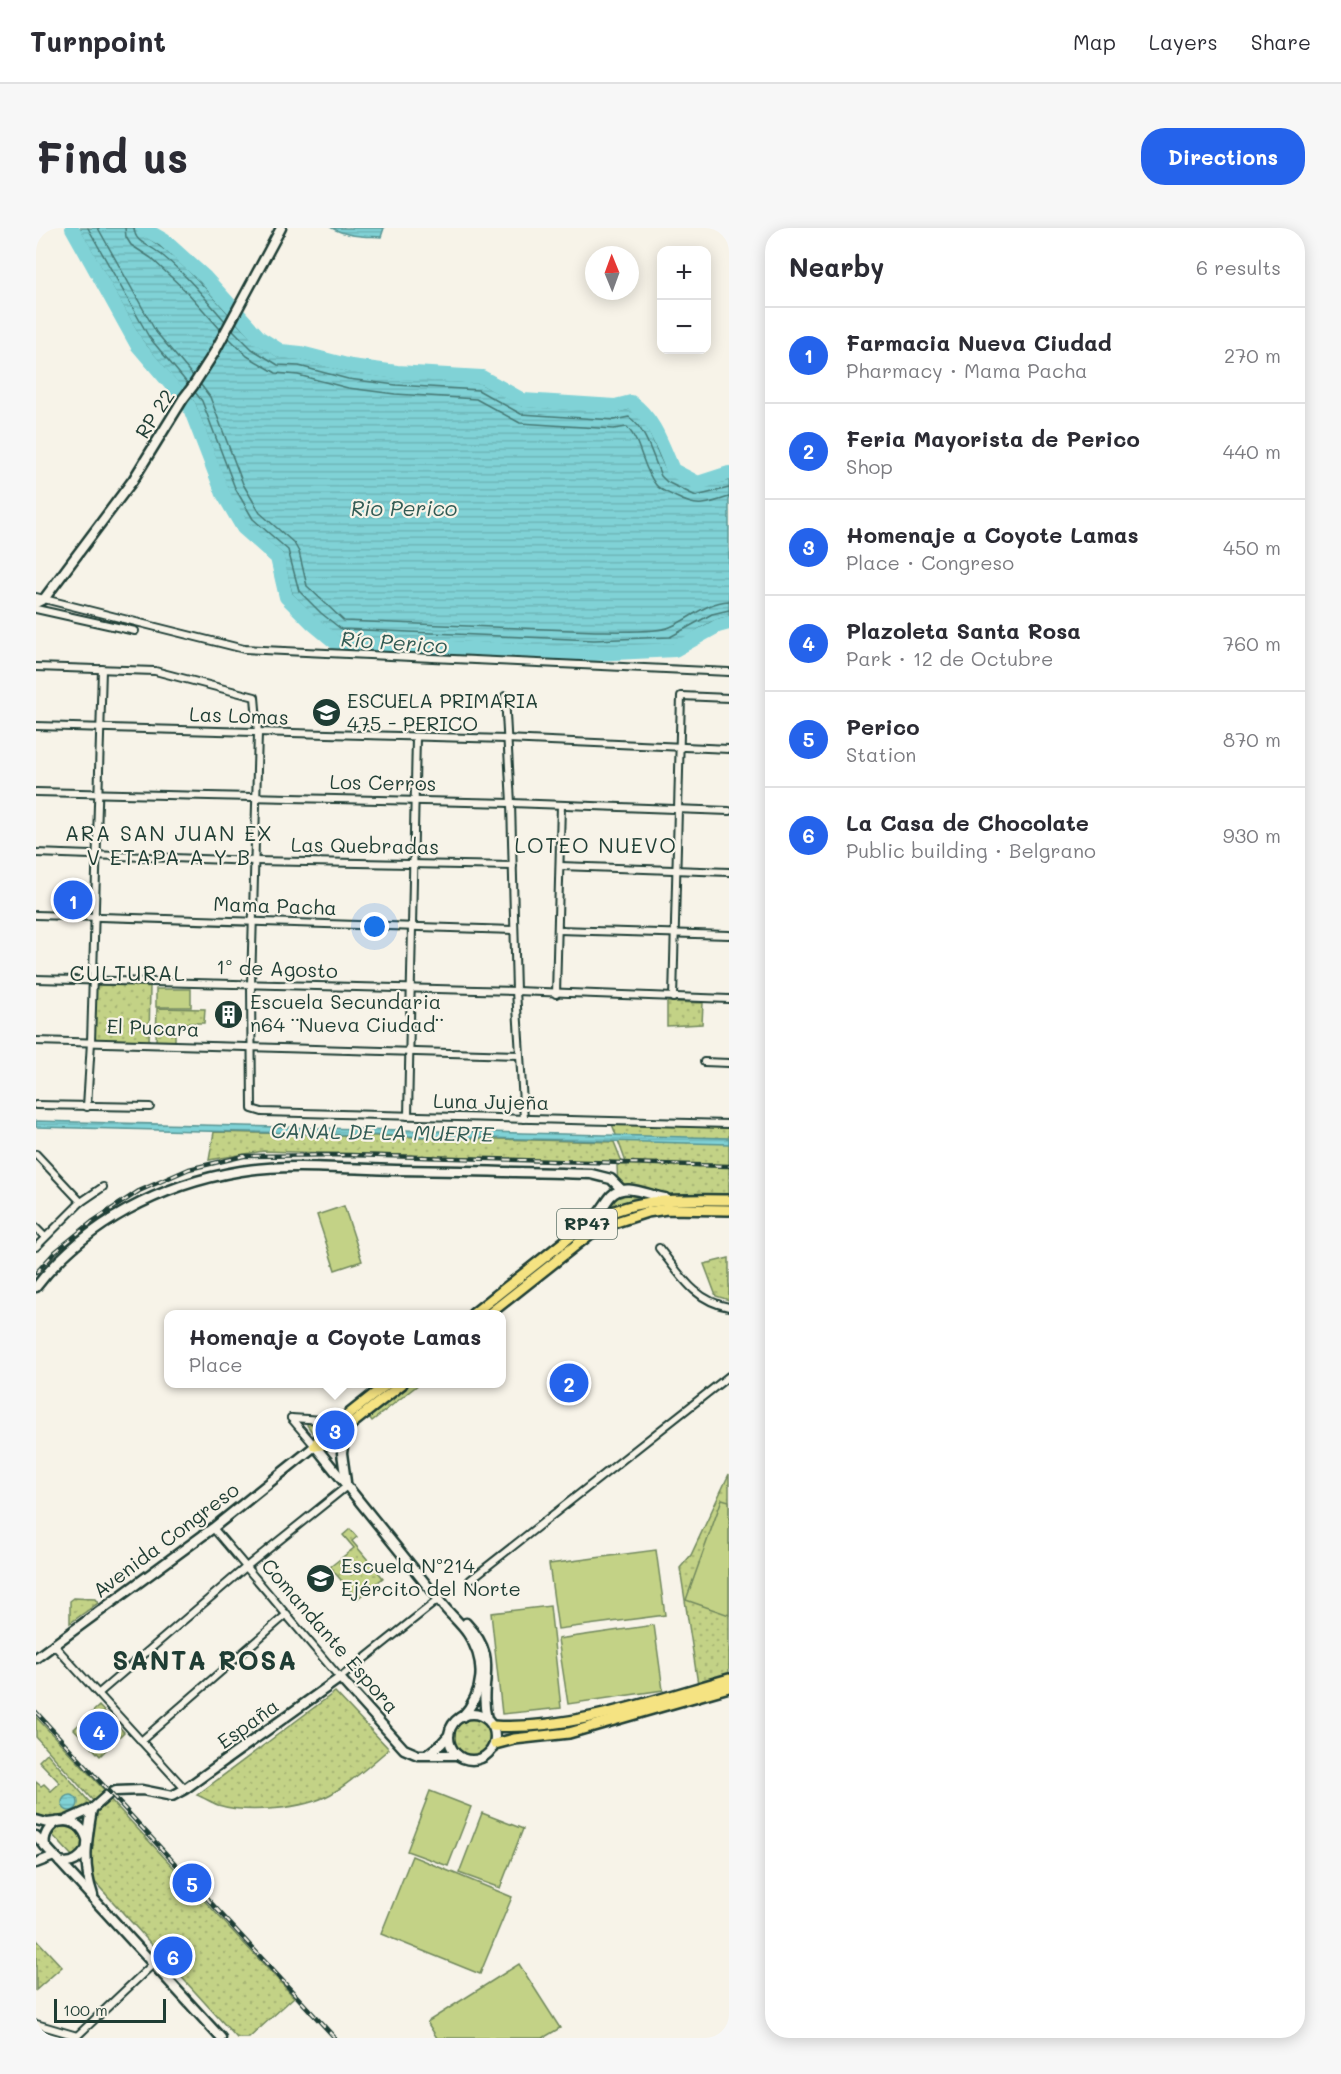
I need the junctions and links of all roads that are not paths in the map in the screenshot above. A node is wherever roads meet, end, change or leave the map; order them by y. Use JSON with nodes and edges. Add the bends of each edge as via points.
{"nodes":[{"id":1,"x":281,"y":228,"type":"edge"},
{"id":2,"x":39,"y":600,"type":"edge"},
{"id":3,"x":36,"y":609,"type":"edge"},
{"id":4,"x":135,"y":631,"type":"dead end"},
{"id":5,"x":36,"y":667,"type":"edge"},
{"id":6,"x":102,"y":669,"type":"junction"},
{"id":7,"x":729,"y":672,"type":"edge"},
{"id":8,"x":505,"y":696,"type":"dead end"},
{"id":9,"x":729,"y":698,"type":"edge"},
{"id":10,"x":36,"y":726,"type":"edge"},
{"id":11,"x":100,"y":728,"type":"junction"},
{"id":12,"x":258,"y":733,"type":"junction"},
{"id":13,"x":417,"y":737,"type":"junction"},
{"id":14,"x":506,"y":739,"type":"junction"},
{"id":15,"x":679,"y":748,"type":"junction"},
{"id":16,"x":729,"y":749,"type":"edge"},
{"id":17,"x":36,"y":792,"type":"edge"},
{"id":18,"x":97,"y":793,"type":"junction"},
{"id":19,"x":255,"y":797,"type":"junction"},
{"id":20,"x":415,"y":800,"type":"junction"},
{"id":21,"x":511,"y":802,"type":"junction"},
{"id":22,"x":561,"y":805,"type":"junction"},
{"id":23,"x":678,"y":810,"type":"junction"},
{"id":24,"x":729,"y":811,"type":"edge"},
{"id":25,"x":36,"y":853,"type":"edge"},
{"id":26,"x":95,"y":854,"type":"junction"},
{"id":27,"x":255,"y":861,"type":"junction"},
{"id":28,"x":413,"y":863,"type":"junction"},
{"id":29,"x":513,"y":866,"type":"junction"},
{"id":30,"x":560,"y":866,"type":"junction"},
{"id":31,"x":676,"y":870,"type":"junction"},
{"id":32,"x":729,"y":872,"type":"edge"},
{"id":33,"x":36,"y":915,"type":"edge"},
{"id":34,"x":93,"y":917,"type":"junction"},
{"id":35,"x":254,"y":921,"type":"junction"},
{"id":36,"x":412,"y":927,"type":"junction"},
{"id":37,"x":514,"y":930,"type":"junction"},
{"id":38,"x":558,"y":930,"type":"junction"},
{"id":39,"x":675,"y":933,"type":"junction"},
{"id":40,"x":729,"y":935,"type":"edge"},
{"id":41,"x":36,"y":979,"type":"edge"},
{"id":42,"x":92,"y":980,"type":"junction"},
{"id":43,"x":251,"y":985,"type":"junction"},
{"id":44,"x":411,"y":989,"type":"junction"},
{"id":45,"x":516,"y":992,"type":"junction"},
{"id":46,"x":556,"y":994,"type":"junction"},
{"id":47,"x":673,"y":998,"type":"junction"},
{"id":48,"x":729,"y":999,"type":"edge"},
{"id":49,"x":36,"y":1041,"type":"edge"},
{"id":50,"x":91,"y":1042,"type":"junction"},
{"id":51,"x":251,"y":1047,"type":"junction"},
{"id":52,"x":409,"y":1052,"type":"junction"},
{"id":53,"x":520,"y":1055,"type":"junction"},
{"id":54,"x":704,"y":1062,"type":"dead end"},
{"id":55,"x":729,"y":1063,"type":"edge"},
{"id":56,"x":36,"y":1105,"type":"edge"},
{"id":57,"x":87,"y":1107,"type":"junction"},
{"id":58,"x":150,"y":1107,"type":"dead end"},
{"id":59,"x":408,"y":1116,"type":"junction"},
{"id":60,"x":524,"y":1119,"type":"junction"},
{"id":61,"x":729,"y":1124,"type":"edge"},
{"id":62,"x":36,"y":1154,"type":"edge"},
{"id":63,"x":103,"y":1187,"type":"dead end"},
{"id":64,"x":622,"y":1190,"type":"junction"},
{"id":65,"x":672,"y":1199,"type":"junction"},
{"id":66,"x":729,"y":1200,"type":"edge"},
{"id":67,"x":81,"y":1202,"type":"junction"},
{"id":68,"x":729,"y":1210,"type":"edge"},
{"id":69,"x":588,"y":1224,"type":"junction"},
{"id":70,"x":36,"y":1228,"type":"edge"},
{"id":71,"x":45,"y":1237,"type":"junction"},
{"id":72,"x":36,"y":1247,"type":"edge"},
{"id":73,"x":659,"y":1248,"type":"dead end"},
{"id":74,"x":36,"y":1287,"type":"edge"},
{"id":75,"x":729,"y":1306,"type":"edge"},
{"id":76,"x":478,"y":1310,"type":"edge"},
{"id":77,"x":494,"y":1310,"type":"edge"},
{"id":78,"x":729,"y":1376,"type":"edge"},
{"id":79,"x":382,"y":1388,"type":"edge"},
{"id":80,"x":395,"y":1388,"type":"edge"},
{"id":81,"x":343,"y":1425,"type":"junction"},
{"id":82,"x":315,"y":1446,"type":"junction"},
{"id":83,"x":347,"y":1486,"type":"junction"},
{"id":84,"x":213,"y":1528,"type":"junction"},
{"id":85,"x":246,"y":1568,"type":"junction"},
{"id":86,"x":470,"y":1580,"type":"dead end"},
{"id":87,"x":439,"y":1599,"type":"junction"},
{"id":88,"x":287,"y":1614,"type":"junction"},
{"id":89,"x":53,"y":1644,"type":"junction"},
{"id":90,"x":36,"y":1658,"type":"edge"},
{"id":91,"x":340,"y":1678,"type":"junction"},
{"id":92,"x":729,"y":1679,"type":"edge"},
{"id":93,"x":729,"y":1687,"type":"edge"},
{"id":94,"x":99,"y":1693,"type":"junction"},
{"id":95,"x":462,"y":1717,"type":"junction"},
{"id":96,"x":490,"y":1723,"type":"junction"},
{"id":97,"x":449,"y":1735,"type":"junction"},
{"id":98,"x":141,"y":1741,"type":"junction"},
{"id":99,"x":495,"y":1744,"type":"junction"},
{"id":100,"x":427,"y":1754,"type":"junction"},
{"id":101,"x":458,"y":1755,"type":"junction"},
{"id":102,"x":185,"y":1789,"type":"junction"},
{"id":103,"x":92,"y":1809,"type":"junction"},
{"id":104,"x":36,"y":1820,"type":"edge"},
{"id":105,"x":61,"y":1821,"type":"junction"},
{"id":106,"x":36,"y":1836,"type":"edge"},
{"id":107,"x":87,"y":1839,"type":"junction"},
{"id":108,"x":45,"y":1846,"type":"junction"},
{"id":109,"x":85,"y":1851,"type":"junction"},
{"id":110,"x":57,"y":1859,"type":"junction"},
{"id":111,"x":36,"y":1863,"type":"edge"},
{"id":112,"x":95,"y":1901,"type":"junction"},
{"id":113,"x":152,"y":1965,"type":"junction"},
{"id":114,"x":36,"y":2024,"type":"edge"},
{"id":115,"x":76,"y":2037,"type":"edge"},
{"id":116,"x":221,"y":2038,"type":"edge"}],
"edges":[{"from":1,"to":2,"type":"street","name":"RP 22","via":[[219,343],[133,480]]},
{"from":2,"to":7,"type":"street","via":[[244,650]]},
{"from":3,"to":4,"type":"street"},
{"from":5,"to":6,"type":"street"},
{"from":6,"to":11,"type":"street"},
{"from":6,"to":12,"type":"street","via":[[155,671],[255,697]]},
{"from":8,"to":14,"type":"street"},
{"from":9,"to":15,"type":"street","via":[[681,696]]},
{"from":10,"to":11,"type":"street","name":"Las Lomas"},
{"from":11,"to":12,"type":"street","name":"Las Lomas"},
{"from":11,"to":18,"type":"street"},
{"from":12,"to":13,"type":"street","name":"Las Lomas"},
{"from":12,"to":19,"type":"street"},
{"from":13,"to":14,"type":"street","name":"Las Lomas"},
{"from":13,"to":20,"type":"street"},
{"from":14,"to":15,"type":"street","name":"Las Lomas"},
{"from":14,"to":21,"type":"street"},
{"from":15,"to":16,"type":"street","name":"Las Lomas"},
{"from":15,"to":23,"type":"street"},
{"from":17,"to":18,"type":"street","name":"Los Cerros"},
{"from":18,"to":19,"type":"street","name":"Los Cerros"},
{"from":18,"to":26,"type":"street"},
{"from":19,"to":20,"type":"street","name":"Los Cerros"},
{"from":19,"to":27,"type":"street"},
{"from":20,"to":21,"type":"street","name":"Los Cerros"},
{"from":20,"to":28,"type":"street"},
{"from":21,"to":22,"type":"street","name":"Los Cerros"},
{"from":21,"to":29,"type":"street"},
{"from":22,"to":23,"type":"street","name":"Los Cerros"},
{"from":22,"to":30,"type":"street"},
{"from":23,"to":24,"type":"street","name":"Los Cerros"},
{"from":23,"to":31,"type":"street"},
{"from":25,"to":26,"type":"street","name":"Las Quebradas"},
{"from":26,"to":27,"type":"street","name":"Las Quebradas"},
{"from":26,"to":34,"type":"street"},
{"from":27,"to":28,"type":"street","name":"Las Quebradas"},
{"from":27,"to":35,"type":"street"},
{"from":28,"to":29,"type":"street","name":"Las Quebradas"},
{"from":28,"to":36,"type":"street"},
{"from":29,"to":37,"type":"street"},
{"from":30,"to":31,"type":"street"},
{"from":30,"to":38,"type":"street"},
{"from":31,"to":32,"type":"street"},
{"from":31,"to":39,"type":"street"},
{"from":33,"to":34,"type":"street","name":"Mama Pacha"},
{"from":34,"to":35,"type":"street","name":"Mama Pacha"},
{"from":34,"to":42,"type":"street"},
{"from":35,"to":36,"type":"street","name":"Mama Pacha"},
{"from":35,"to":43,"type":"street"},
{"from":36,"to":37,"type":"street","name":"Mama Pacha"},
{"from":36,"to":44,"type":"street"},
{"from":37,"to":45,"type":"street"},
{"from":38,"to":39,"type":"street"},
{"from":38,"to":46,"type":"street"},
{"from":39,"to":40,"type":"street"},
{"from":39,"to":47,"type":"street"},
{"from":41,"to":42,"type":"street","name":"1º de Agosto"},
{"from":42,"to":43,"type":"street","name":"1º de Agosto"},
{"from":42,"to":50,"type":"street"},
{"from":43,"to":44,"type":"street","name":"1º de Agosto"},
{"from":43,"to":51,"type":"street"},
{"from":44,"to":45,"type":"street","name":"1º de Agosto"},
{"from":44,"to":52,"type":"street"},
{"from":45,"to":46,"type":"street","name":"1º de Agosto"},
{"from":45,"to":53,"type":"street"},
{"from":46,"to":47,"type":"street","name":"1º de Agosto"},
{"from":47,"to":48,"type":"street","name":"1º de Agosto"},
{"from":49,"to":50,"type":"street","name":"El Pucara"},
{"from":50,"to":51,"type":"street","name":"El Pucara"},
{"from":50,"to":57,"type":"street"},
{"from":51,"to":52,"type":"street","name":"El Pucara"},
{"from":51,"to":59,"type":"street","name":"Luna Jujeña","via":[[252,1108],[262,1112]]},
{"from":52,"to":53,"type":"street","name":"El Pucara"},
{"from":52,"to":59,"type":"street"},
{"from":53,"to":60,"type":"street"},
{"from":54,"to":55,"type":"street"},
{"from":56,"to":57,"type":"street"},
{"from":57,"to":58,"type":"street"},
{"from":59,"to":60,"type":"street","name":"Luna Jujeña"},
{"from":60,"to":61,"type":"street","name":"Luna Jujeña"},
{"from":62,"to":67,"type":"street"},
{"from":63,"to":67,"type":"street"},
{"from":64,"to":65,"type":"street"},
{"from":64,"to":69,"type":"street","via":[[610,1197]]},
{"from":64,"to":74,"type":"street","via":[[611,1179],[591,1174],[296,1168],[243,1171],[204,1179],[122,1212],[77,1243]]},
{"from":65,"to":66,"type":"main road","number":"RP47"},
{"from":65,"to":69,"type":"main road","number":"RP47","via":[[628,1207]]},
{"from":67,"to":71,"type":"street"},
{"from":68,"to":77,"type":"main road","number":"RP47","via":[[672,1208],[610,1224],[590,1234]]},
{"from":69,"to":76,"type":"main road","number":"RP47"},
{"from":70,"to":71,"type":"street"},
{"from":71,"to":72,"type":"street"},
{"from":73,"to":75,"type":"street","via":[[696,1293]]},
{"from":78,"to":86,"type":"street"},
{"from":79,"to":81,"type":"main road"},
{"from":80,"to":81,"type":"main road"},
{"from":81,"to":82,"type":"main road","via":[[326,1444]]},
{"from":81,"to":82,"type":"street","via":[[291,1418]]},
{"from":81,"to":83,"type":"street"},
{"from":82,"to":83,"type":"street"},
{"from":82,"to":84,"type":"street","name":"Avenida Congreso"},
{"from":83,"to":85,"type":"street"},
{"from":83,"to":87,"type":"street"},
{"from":84,"to":85,"type":"street","name":"Comandante Espora"},
{"from":84,"to":89,"type":"street","name":"Avenida Congreso"},
{"from":85,"to":88,"type":"street","name":"Comandante Espora"},
{"from":85,"to":94,"type":"street"},
{"from":87,"to":91,"type":"street","name":"España"},
{"from":87,"to":95,"type":"street","via":[[471,1638],[478,1653],[479,1688]]},
{"from":87,"to":96,"type":"street","via":[[474,1632],[482,1646]]},
{"from":88,"to":91,"type":"street","name":"Comandante Espora"},
{"from":88,"to":98,"type":"street"},
{"from":89,"to":90,"type":"street","name":"Avenida Congreso"},
{"from":89,"to":94,"type":"street"},
{"from":91,"to":100,"type":"street","name":"Comandante Espora","via":[[404,1749]]},
{"from":91,"to":102,"type":"street","name":"España"},
{"from":92,"to":96,"type":"main road","via":[[568,1722],[513,1728]]},
{"from":93,"to":99,"type":"main road","via":[[569,1733]]},
{"from":94,"to":98,"type":"street"},
{"from":95,"to":96,"type":"street","via":[[479,1715]]},
{"from":95,"to":97,"type":"street","via":[[455,1721]]},
{"from":96,"to":99,"type":"street","via":[[496,1735]]},
{"from":97,"to":100,"type":"street"},
{"from":97,"to":101,"type":"street"},
{"from":98,"to":102,"type":"street"},
{"from":99,"to":101,"type":"street","via":[[483,1758],[466,1759]]},
{"from":100,"to":101,"type":"street","name":"Comandante Espora"},
{"from":102,"to":103,"type":"street","name":"España","via":[[172,1796],[142,1790],[116,1791]]},
{"from":103,"to":105,"type":"street","name":"España"},
{"from":103,"to":107,"type":"street"},
{"from":104,"to":105,"type":"street"},
{"from":105,"to":107,"type":"street","via":[[77,1824]]},
{"from":105,"to":108,"type":"street","via":[[46,1834]]},
{"from":106,"to":108,"type":"street"},
{"from":107,"to":109,"type":"street"},
{"from":108,"to":110,"type":"street"},
{"from":109,"to":110,"type":"street","via":[[72,1862]]},
{"from":109,"to":112,"type":"street"},
{"from":110,"to":111,"type":"street"},
{"from":110,"to":112,"type":"street"},
{"from":112,"to":113,"type":"street"},
{"from":113,"to":115,"type":"street"},
{"from":113,"to":116,"type":"street"},
{"from":114,"to":115,"type":"street"}]}
